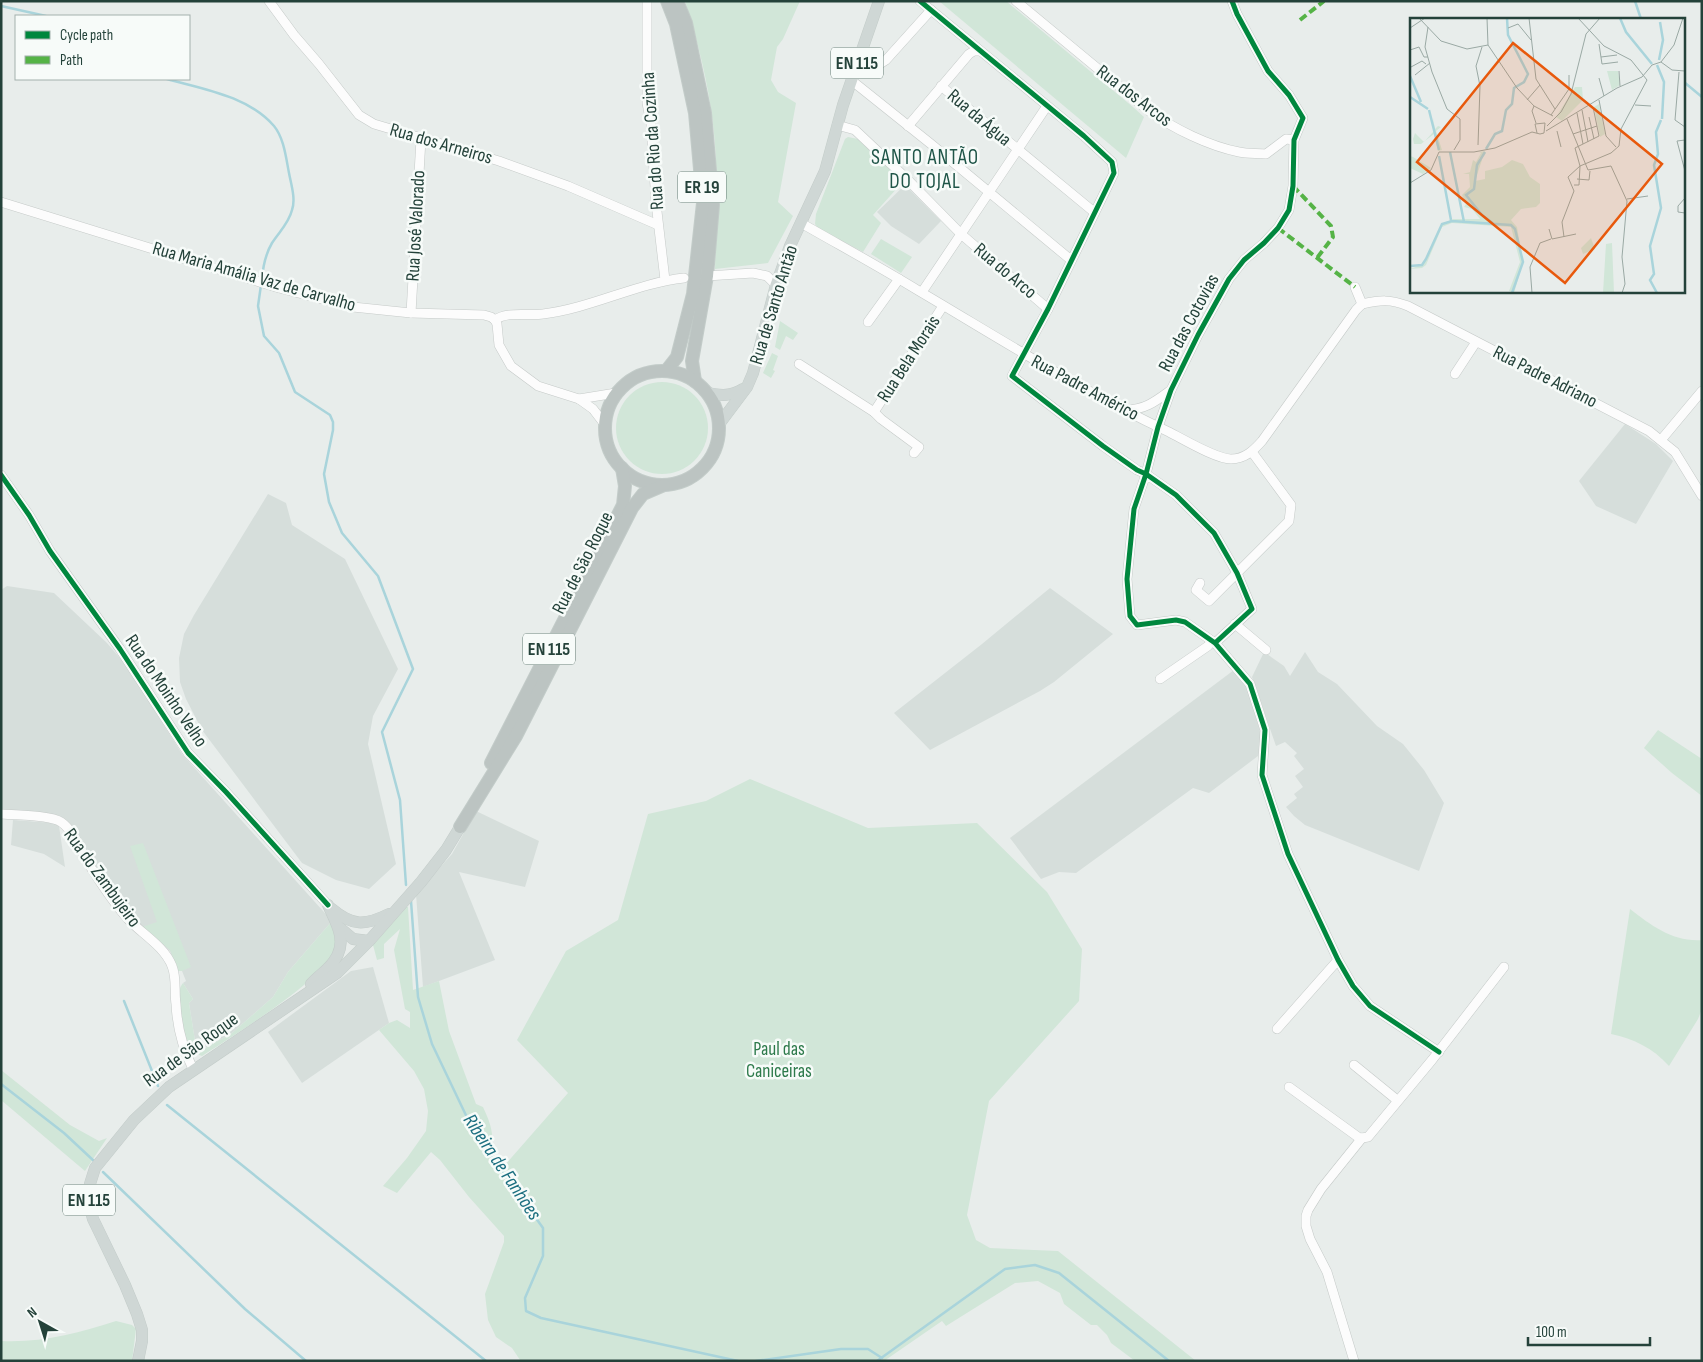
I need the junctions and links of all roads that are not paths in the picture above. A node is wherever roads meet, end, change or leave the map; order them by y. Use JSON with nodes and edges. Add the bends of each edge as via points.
{"nodes":[{"id":1,"x":269,"y":1,"type":"edge"},
{"id":2,"x":647,"y":1,"type":"edge"},
{"id":3,"x":667,"y":1,"type":"edge"},
{"id":4,"x":677,"y":1,"type":"edge"},
{"id":5,"x":879,"y":1,"type":"edge"},
{"id":6,"x":920,"y":1,"type":"edge"},
{"id":7,"x":1016,"y":1,"type":"edge"},
{"id":8,"x":1232,"y":1,"type":"edge"},
{"id":9,"x":931,"y":10,"type":"junction"},
{"id":10,"x":980,"y":51,"type":"junction"},
{"id":11,"x":872,"y":69,"type":"dead end"},
{"id":12,"x":851,"y":80,"type":"junction"},
{"id":13,"x":941,"y":86,"type":"junction"},
{"id":14,"x":1047,"y":106,"type":"junction"},
{"id":15,"x":837,"y":124,"type":"junction"},
{"id":16,"x":908,"y":126,"type":"junction"},
{"id":17,"x":420,"y":138,"type":"junction"},
{"id":18,"x":1294,"y":140,"type":"junction"},
{"id":19,"x":1018,"y":149,"type":"junction"},
{"id":20,"x":988,"y":192,"type":"junction"},
{"id":21,"x":1,"y":202,"type":"edge"},
{"id":22,"x":1094,"y":212,"type":"junction"},
{"id":23,"x":801,"y":223,"type":"junction"},
{"id":24,"x":658,"y":225,"type":"junction"},
{"id":25,"x":961,"y":234,"type":"junction"},
{"id":26,"x":1071,"y":260,"type":"junction"},
{"id":27,"x":707,"y":276,"type":"junction"},
{"id":28,"x":684,"y":278,"type":"dead end"},
{"id":29,"x":899,"y":279,"type":"junction"},
{"id":30,"x":665,"y":280,"type":"junction"},
{"id":31,"x":776,"y":285,"type":"junction"},
{"id":32,"x":1355,"y":287,"type":"dead end"},
{"id":33,"x":922,"y":292,"type":"junction"},
{"id":34,"x":1362,"y":304,"type":"junction"},
{"id":35,"x":943,"y":306,"type":"junction"},
{"id":36,"x":1048,"y":309,"type":"junction"},
{"id":37,"x":411,"y":313,"type":"junction"},
{"id":38,"x":495,"y":320,"type":"junction"},
{"id":39,"x":868,"y":322,"type":"dead end"},
{"id":40,"x":1476,"y":342,"type":"junction"},
{"id":41,"x":1025,"y":356,"type":"junction"},
{"id":42,"x":799,"y":364,"type":"dead end"},
{"id":43,"x":666,"y":370,"type":"junction"},
{"id":44,"x":1455,"y":374,"type":"dead end"},
{"id":45,"x":695,"y":381,"type":"junction"},
{"id":46,"x":747,"y":386,"type":"junction"},
{"id":47,"x":1171,"y":390,"type":"junction"},
{"id":48,"x":1702,"y":391,"type":"edge"},
{"id":49,"x":616,"y":393,"type":"junction"},
{"id":50,"x":708,"y":393,"type":"junction"},
{"id":51,"x":579,"y":399,"type":"junction"},
{"id":52,"x":1151,"y":404,"type":"junction"},
{"id":53,"x":1125,"y":410,"type":"junction"},
{"id":54,"x":874,"y":412,"type":"junction"},
{"id":55,"x":1148,"y":422,"type":"junction"},
{"id":56,"x":720,"y":423,"type":"junction"},
{"id":57,"x":606,"y":426,"type":"junction"},
{"id":58,"x":1158,"y":427,"type":"junction"},
{"id":59,"x":1661,"y":440,"type":"junction"},
{"id":60,"x":914,"y":452,"type":"dead end"},
{"id":61,"x":1252,"y":452,"type":"junction"},
{"id":62,"x":622,"y":468,"type":"junction"},
{"id":63,"x":1146,"y":474,"type":"junction"},
{"id":64,"x":1,"y":476,"type":"edge"},
{"id":65,"x":664,"y":485,"type":"junction"},
{"id":66,"x":1702,"y":496,"type":"edge"},
{"id":67,"x":1237,"y":573,"type":"junction"},
{"id":68,"x":1200,"y":583,"type":"dead end"},
{"id":69,"x":1235,"y":624,"type":"junction"},
{"id":70,"x":1213,"y":642,"type":"junction"},
{"id":71,"x":1266,"y":650,"type":"dead end"},
{"id":72,"x":1160,"y":679,"type":"dead end"},
{"id":73,"x":1,"y":814,"type":"edge"},
{"id":74,"x":460,"y":827,"type":"junction"},
{"id":75,"x":328,"y":905,"type":"junction"},
{"id":76,"x":395,"y":910,"type":"junction"},
{"id":77,"x":340,"y":928,"type":"junction"},
{"id":78,"x":369,"y":942,"type":"junction"},
{"id":79,"x":1338,"y":960,"type":"junction"},
{"id":80,"x":1504,"y":968,"type":"dead end"},
{"id":81,"x":304,"y":994,"type":"junction"},
{"id":82,"x":1277,"y":1029,"type":"dead end"},
{"id":83,"x":1439,"y":1052,"type":"junction"},
{"id":84,"x":1354,"y":1066,"type":"dead end"},
{"id":85,"x":193,"y":1069,"type":"junction"},
{"id":86,"x":1289,"y":1087,"type":"dead end"},
{"id":87,"x":1397,"y":1100,"type":"junction"},
{"id":88,"x":1360,"y":1138,"type":"junction"},
{"id":89,"x":138,"y":1361,"type":"edge"},
{"id":90,"x":1354,"y":1361,"type":"edge"}],
"edges":[{"from":1,"to":17,"type":"street","name":"Rua dos Arneiros","via":[[359,115],[374,124]]},
{"from":2,"to":24,"type":"street","name":"Rua do Rio da Cozinha","via":[[647,103]]},
{"from":3,"to":43,"type":"highway","number":"ER 19","via":[[676,24],[695,113],[703,203],[693,294],[677,356]]},
{"from":4,"to":27,"type":"highway","number":"ER 19","via":[[686,22],[705,113],[714,205]]},
{"from":5,"to":12,"type":"main road","number":"EN 115"},
{"from":6,"to":9,"type":"street"},
{"from":7,"to":18,"type":"street","name":"Rua dos Arcos","via":[[1165,122],[1238,152],[1266,154],[1286,139]]},
{"from":8,"to":18,"type":"street","name":"Rua das Cotovias","via":[[1268,71],[1289,95],[1303,118]]},
{"from":9,"to":10,"type":"street"},
{"from":9,"to":11,"type":"street","via":[[886,60]]},
{"from":10,"to":13,"type":"street","via":[[969,54]]},
{"from":10,"to":14,"type":"street"},
{"from":12,"to":15,"type":"main road","number":"EN 115"},
{"from":12,"to":16,"type":"street"},
{"from":13,"to":16,"type":"street"},
{"from":13,"to":19,"type":"street","name":"Rua da Água"},
{"from":14,"to":19,"type":"street"},
{"from":14,"to":22,"type":"street","via":[[1110,159],[1114,166],[1114,173]]},
{"from":15,"to":23,"type":"main road","number":"EN 115","via":[[825,172]]},
{"from":15,"to":25,"type":"street","name":"Rua do Arco","via":[[855,130]]},
{"from":16,"to":20,"type":"street"},
{"from":17,"to":24,"type":"street","name":"Rua dos Arneiros","via":[[559,182]]},
{"from":17,"to":37,"type":"street","name":"Rua José Valorado"},
{"from":18,"to":47,"type":"street","name":"Rua das Cotovias","via":[[1289,210],[1278,228],[1228,279]]},
{"from":19,"to":20,"type":"street"},
{"from":19,"to":22,"type":"street","name":"Rua da Água"},
{"from":20,"to":25,"type":"street"},
{"from":20,"to":26,"type":"street"},
{"from":21,"to":37,"type":"street","name":"Rua Maria Amália Vaz de Carvalho","via":[[279,288],[353,307]]},
{"from":22,"to":26,"type":"street"},
{"from":23,"to":29,"type":"street","name":"Rua Padre Américo"},
{"from":23,"to":31,"type":"main road","name":"Rua de Santo Antão","number":"EN 115"},
{"from":24,"to":30,"type":"street","name":"Rua do Rio da Cozinha"},
{"from":25,"to":33,"type":"street"},
{"from":25,"to":36,"type":"street","name":"Rua do Arco"},
{"from":26,"to":36,"type":"street"},
{"from":27,"to":31,"type":"street","via":[[753,273],[767,276]]},
{"from":27,"to":45,"type":"highway","number":"ER 19","via":[[692,362]]},
{"from":28,"to":30,"type":"street","name":"Rua Maria Amália Vaz de Carvalho"},
{"from":29,"to":33,"type":"street","name":"Rua Padre Américo"},
{"from":29,"to":39,"type":"street"},
{"from":30,"to":38,"type":"street","name":"Rua Maria Amália Vaz de Carvalho","via":[[595,303]]},
{"from":31,"to":46,"type":"main road","name":"Rua de Santo Antão","number":"EN 115"},
{"from":32,"to":34,"type":"street"},
{"from":33,"to":35,"type":"street","name":"Rua Padre Américo"},
{"from":34,"to":40,"type":"street","name":"Rua Padre Adriano","via":[[1382,300],[1408,306]]},
{"from":34,"to":61,"type":"street"},
{"from":35,"to":41,"type":"street","name":"Rua Padre Américo"},
{"from":35,"to":54,"type":"street","name":"Rua Bela Morais"},
{"from":36,"to":41,"type":"street"},
{"from":37,"to":38,"type":"street","name":"Rua Maria Amália Vaz de Carvalho","via":[[484,315]]},
{"from":38,"to":51,"type":"street","via":[[499,346],[511,366],[538,386]]},
{"from":40,"to":44,"type":"street"},
{"from":40,"to":59,"type":"street","name":"Rua Padre Adriano","via":[[1649,430]]},
{"from":41,"to":53,"type":"street","name":"Rua Padre Américo"},
{"from":41,"to":63,"type":"street","via":[[1012,376],[1103,446]]},
{"from":42,"to":54,"type":"street"},
{"from":43,"to":45,"type":"highway"},
{"from":43,"to":49,"type":"highway","via":[[646,373]]},
{"from":45,"to":50,"type":"highway"},
{"from":46,"to":50,"type":"main road","via":[[734,395]]},
{"from":46,"to":56,"type":"main road","number":"EN 115"},
{"from":47,"to":52,"type":"street","name":"Rua das Cotovias"},
{"from":47,"to":58,"type":"street","name":"Rua das Cotovias"},
{"from":48,"to":59,"type":"street"},
{"from":49,"to":51,"type":"street"},
{"from":49,"to":57,"type":"highway","via":[[607,414]]},
{"from":50,"to":56,"type":"highway"},
{"from":51,"to":57,"type":"street","via":[[593,409]]},
{"from":52,"to":53,"type":"street","name":"Rua das Cotovias"},
{"from":52,"to":55,"type":"street"},
{"from":53,"to":55,"type":"street","name":"Rua Padre Américo"},
{"from":54,"to":60,"type":"street","via":[[919,447]]},
{"from":55,"to":58,"type":"street","name":"Rua Padre Américo"},
{"from":56,"to":65,"type":"highway","via":[[717,444],[710,460],[681,482]]},
{"from":57,"to":62,"type":"highway","via":[[610,452]]},
{"from":58,"to":61,"type":"street","name":"Rua Padre Américo","via":[[1230,459]]},
{"from":58,"to":63,"type":"street","name":"Rua das Cotovias"},
{"from":59,"to":66,"type":"street","name":"Rua Padre Adriano","via":[[1675,452]]},
{"from":61,"to":67,"type":"street","via":[[1291,505],[1290,521]]},
{"from":62,"to":65,"type":"highway","via":[[634,478]]},
{"from":62,"to":74,"type":"highway","name":"Rua de São Roque","number":"EN 115","via":[[625,486],[623,505]]},
{"from":63,"to":67,"type":"street","via":[[1176,495],[1214,534]]},
{"from":63,"to":70,"type":"street","name":"Rua das Cotovias","via":[[1134,509],[1127,579],[1130,616],[1137,625],[1176,620],[1184,622]]},
{"from":64,"to":75,"type":"street","name":"Rua do Moinho Velho","via":[[188,753]]},
{"from":65,"to":74,"type":"highway","name":"Rua de São Roque","number":"EN 115","via":[[643,494],[632,508],[516,736]]},
{"from":67,"to":68,"type":"street","via":[[1209,600],[1196,590]]},
{"from":67,"to":69,"type":"street","via":[[1252,609]]},
{"from":69,"to":70,"type":"street"},
{"from":69,"to":71,"type":"street"},
{"from":70,"to":72,"type":"street"},
{"from":70,"to":79,"type":"street","via":[[1250,684],[1265,730],[1262,776],[1288,854]]},
{"from":73,"to":85,"type":"street","name":"Rua do Zambujeiro","via":[[52,818],[61,822],[127,918],[163,952],[172,965],[181,1034]]},
{"from":74,"to":76,"type":"main road","name":"Rua de São Roque","number":"EN 115","via":[[421,882]]},
{"from":75,"to":76,"type":"main road","via":[[342,918],[363,923],[378,920]]},
{"from":75,"to":77,"type":"main road"},
{"from":76,"to":78,"type":"main road","name":"Rua de São Roque","number":"EN 115"},
{"from":77,"to":78,"type":"main road","via":[[354,939]]},
{"from":77,"to":81,"type":"main road","via":[[341,948],[334,962]]},
{"from":78,"to":81,"type":"main road","name":"Rua de São Roque","number":"EN 115","via":[[337,973]]},
{"from":79,"to":82,"type":"street"},
{"from":79,"to":83,"type":"street","via":[[1352,986],[1370,1006]]},
{"from":80,"to":83,"type":"street"},
{"from":81,"to":85,"type":"main road","name":"Rua de São Roque","number":"EN 115"},
{"from":83,"to":87,"type":"street"},
{"from":84,"to":87,"type":"street"},
{"from":85,"to":89,"type":"main road","name":"Rua de São Roque","number":"EN 115","via":[[134,1120],[95,1168],[90,1184],[92,1219],[125,1285],[142,1330]]},
{"from":86,"to":88,"type":"street"},
{"from":87,"to":88,"type":"street","via":[[1368,1137]]},
{"from":88,"to":90,"type":"street","via":[[1321,1189],[1306,1216],[1310,1239],[1327,1272]]}]}
